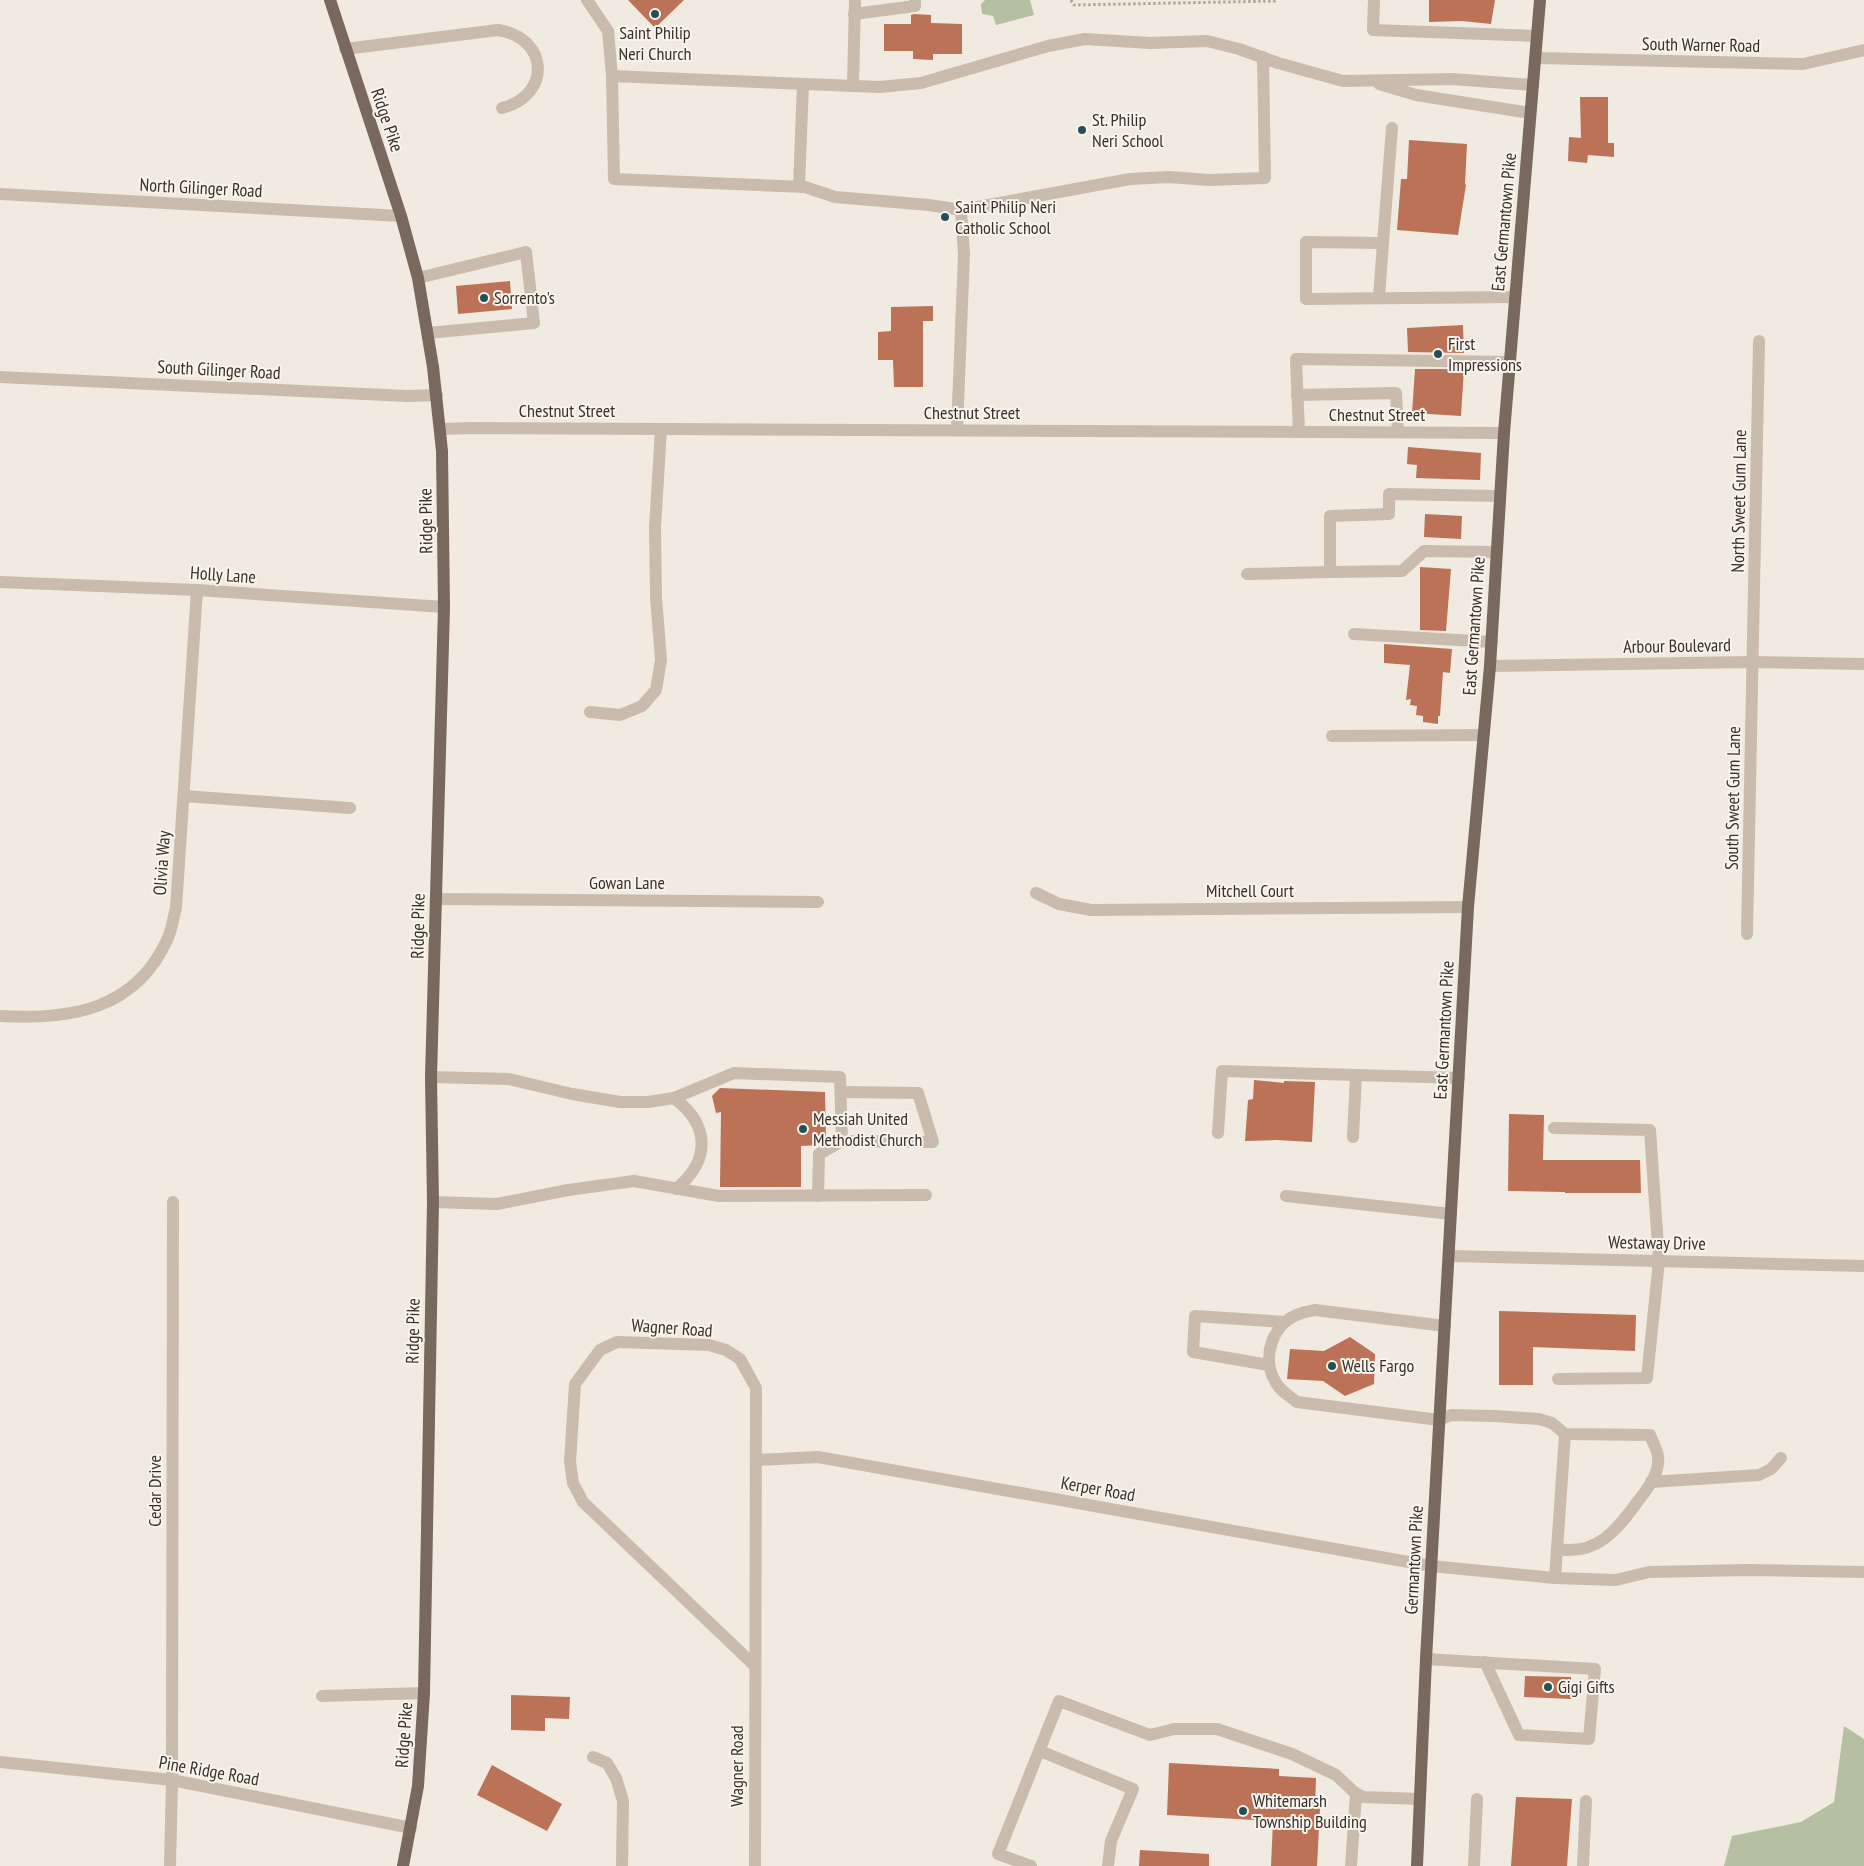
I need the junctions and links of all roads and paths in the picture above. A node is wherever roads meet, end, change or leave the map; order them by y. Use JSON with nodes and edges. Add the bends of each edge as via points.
{"nodes":[{"id":1,"x":330,"y":0,"type":"edge"},
{"id":2,"x":587,"y":0,"type":"edge"},
{"id":3,"x":855,"y":0,"type":"edge"},
{"id":4,"x":915,"y":0,"type":"edge"},
{"id":5,"x":1071,"y":0,"type":"edge"},
{"id":6,"x":1277,"y":0,"type":"edge"},
{"id":7,"x":1374,"y":0,"type":"edge"},
{"id":8,"x":1540,"y":0,"type":"edge"},
{"id":9,"x":854,"y":14,"type":"junction"},
{"id":10,"x":1537,"y":36,"type":"junction"},
{"id":11,"x":345,"y":49,"type":"junction"},
{"id":12,"x":1864,"y":50,"type":"edge"},
{"id":13,"x":1263,"y":58,"type":"junction"},
{"id":14,"x":1536,"y":58,"type":"junction"},
{"id":15,"x":612,"y":76,"type":"junction"},
{"id":16,"x":1370,"y":81,"type":"junction"},
{"id":17,"x":803,"y":84,"type":"junction"},
{"id":18,"x":1533,"y":85,"type":"junction"},
{"id":19,"x":853,"y":86,"type":"junction"},
{"id":20,"x":502,"y":108,"type":"dead end"},
{"id":21,"x":1530,"y":113,"type":"junction"},
{"id":22,"x":1392,"y":128,"type":"dead end"},
{"id":23,"x":799,"y":186,"type":"junction"},
{"id":24,"x":0,"y":194,"type":"edge"},
{"id":25,"x":961,"y":210,"type":"junction"},
{"id":26,"x":401,"y":216,"type":"junction"},
{"id":27,"x":1383,"y":243,"type":"junction"},
{"id":28,"x":418,"y":278,"type":"junction"},
{"id":29,"x":1515,"y":297,"type":"junction"},
{"id":30,"x":1379,"y":298,"type":"junction"},
{"id":31,"x":428,"y":333,"type":"junction"},
{"id":32,"x":1759,"y":341,"type":"dead end"},
{"id":33,"x":1510,"y":362,"type":"junction"},
{"id":34,"x":0,"y":377,"type":"edge"},
{"id":35,"x":437,"y":395,"type":"junction"},
{"id":36,"x":1297,"y":395,"type":"junction"},
{"id":37,"x":441,"y":429,"type":"junction"},
{"id":38,"x":662,"y":429,"type":"junction"},
{"id":39,"x":956,"y":430,"type":"junction"},
{"id":40,"x":1298,"y":432,"type":"junction"},
{"id":41,"x":1398,"y":432,"type":"junction"},
{"id":42,"x":1504,"y":433,"type":"junction"},
{"id":43,"x":1500,"y":496,"type":"junction"},
{"id":44,"x":1497,"y":552,"type":"junction"},
{"id":45,"x":1330,"y":572,"type":"junction"},
{"id":46,"x":1247,"y":574,"type":"dead end"},
{"id":47,"x":0,"y":582,"type":"edge"},
{"id":48,"x":197,"y":590,"type":"junction"},
{"id":49,"x":444,"y":607,"type":"junction"},
{"id":50,"x":1354,"y":634,"type":"dead end"},
{"id":51,"x":1492,"y":642,"type":"junction"},
{"id":52,"x":1753,"y":662,"type":"junction"},
{"id":53,"x":1864,"y":664,"type":"edge"},
{"id":54,"x":1490,"y":666,"type":"junction"},
{"id":55,"x":590,"y":712,"type":"dead end"},
{"id":56,"x":1332,"y":736,"type":"dead end"},
{"id":57,"x":1483,"y":736,"type":"junction"},
{"id":58,"x":184,"y":796,"type":"junction"},
{"id":59,"x":350,"y":808,"type":"dead end"},
{"id":60,"x":1036,"y":893,"type":"dead end"},
{"id":61,"x":436,"y":900,"type":"junction"},
{"id":62,"x":818,"y":902,"type":"dead end"},
{"id":63,"x":1468,"y":907,"type":"junction"},
{"id":64,"x":1747,"y":934,"type":"dead end"},
{"id":65,"x":0,"y":1016,"type":"edge"},
{"id":66,"x":1356,"y":1075,"type":"junction"},
{"id":67,"x":431,"y":1077,"type":"junction"},
{"id":68,"x":1459,"y":1078,"type":"junction"},
{"id":69,"x":841,"y":1092,"type":"junction"},
{"id":70,"x":674,"y":1098,"type":"junction"},
{"id":71,"x":1554,"y":1128,"type":"dead end"},
{"id":72,"x":1218,"y":1133,"type":"dead end"},
{"id":73,"x":1353,"y":1138,"type":"dead end"},
{"id":74,"x":842,"y":1141,"type":"junction"},
{"id":75,"x":676,"y":1189,"type":"junction"},
{"id":76,"x":926,"y":1195,"type":"dead end"},
{"id":77,"x":818,"y":1196,"type":"junction"},
{"id":78,"x":1286,"y":1196,"type":"dead end"},
{"id":79,"x":173,"y":1202,"type":"dead end"},
{"id":80,"x":433,"y":1202,"type":"junction"},
{"id":81,"x":1452,"y":1214,"type":"junction"},
{"id":82,"x":1449,"y":1256,"type":"junction"},
{"id":83,"x":1659,"y":1261,"type":"junction"},
{"id":84,"x":1864,"y":1266,"type":"edge"},
{"id":85,"x":1285,"y":1322,"type":"junction"},
{"id":86,"x":1445,"y":1326,"type":"junction"},
{"id":87,"x":1269,"y":1365,"type":"junction"},
{"id":88,"x":1558,"y":1379,"type":"dead end"},
{"id":89,"x":1439,"y":1420,"type":"junction"},
{"id":90,"x":1565,"y":1434,"type":"junction"},
{"id":91,"x":1780,"y":1458,"type":"dead end"},
{"id":92,"x":757,"y":1460,"type":"junction"},
{"id":93,"x":1652,"y":1482,"type":"junction"},
{"id":94,"x":1557,"y":1549,"type":"junction"},
{"id":95,"x":1431,"y":1566,"type":"junction"},
{"id":96,"x":1864,"y":1572,"type":"edge"},
{"id":97,"x":1555,"y":1578,"type":"junction"},
{"id":98,"x":1426,"y":1659,"type":"junction"},
{"id":99,"x":1486,"y":1662,"type":"junction"},
{"id":100,"x":755,"y":1666,"type":"junction"},
{"id":101,"x":424,"y":1694,"type":"junction"},
{"id":102,"x":322,"y":1696,"type":"dead end"},
{"id":103,"x":1040,"y":1751,"type":"junction"},
{"id":104,"x":593,"y":1757,"type":"dead end"},
{"id":105,"x":0,"y":1762,"type":"edge"},
{"id":106,"x":172,"y":1780,"type":"junction"},
{"id":107,"x":1356,"y":1794,"type":"junction"},
{"id":108,"x":1477,"y":1798,"type":"dead end"},
{"id":109,"x":1420,"y":1799,"type":"junction"},
{"id":110,"x":1586,"y":1801,"type":"dead end"},
{"id":111,"x":411,"y":1828,"type":"junction"},
{"id":112,"x":170,"y":1866,"type":"edge"},
{"id":113,"x":403,"y":1866,"type":"edge"},
{"id":114,"x":622,"y":1866,"type":"edge"},
{"id":115,"x":755,"y":1866,"type":"edge"},
{"id":116,"x":1031,"y":1866,"type":"edge"},
{"id":117,"x":1108,"y":1866,"type":"edge"},
{"id":118,"x":1351,"y":1866,"type":"edge"},
{"id":119,"x":1417,"y":1866,"type":"edge"},
{"id":120,"x":1474,"y":1866,"type":"edge"},
{"id":121,"x":1583,"y":1866,"type":"edge"}],
"edges":[{"from":1,"to":11,"type":"main road","name":"Ridge Pike"},
{"from":2,"to":15,"type":"street","via":[[608,31]]},
{"from":3,"to":9,"type":"street"},
{"from":4,"to":9,"type":"street","via":[[915,6]]},
{"from":5,"to":6,"type":"path","via":[[1074,5]]},
{"from":7,"to":10,"type":"street","via":[[1373,30]]},
{"from":8,"to":10,"type":"main road","name":"East Germantown Pike"},
{"from":9,"to":19,"type":"street"},
{"from":10,"to":14,"type":"main road","name":"East Germantown Pike"},
{"from":11,"to":20,"type":"street","via":[[498,30],[512,32],[532,49],[538,74],[526,98]]},
{"from":11,"to":26,"type":"main road","name":"Ridge Pike"},
{"from":12,"to":14,"type":"street","name":"South Warner Road","via":[[1803,64]]},
{"from":13,"to":16,"type":"street","via":[[1343,81]]},
{"from":13,"to":19,"type":"street","via":[[1207,41],[1150,43],[1085,39],[1048,46],[921,83]]},
{"from":13,"to":25,"type":"street","via":[[1265,178],[1130,179]]},
{"from":14,"to":18,"type":"main road","name":"East Germantown Pike"},
{"from":15,"to":17,"type":"street"},
{"from":15,"to":23,"type":"street","via":[[614,179]]},
{"from":16,"to":18,"type":"street","via":[[1452,79]]},
{"from":16,"to":21,"type":"street","via":[[1416,96]]},
{"from":17,"to":19,"type":"street"},
{"from":17,"to":23,"type":"street"},
{"from":18,"to":21,"type":"main road","name":"East Germantown Pike"},
{"from":21,"to":29,"type":"main road","name":"East Germantown Pike"},
{"from":22,"to":27,"type":"street"},
{"from":23,"to":25,"type":"street","via":[[834,197]]},
{"from":24,"to":26,"type":"street","name":"North Gilinger Road"},
{"from":25,"to":39,"type":"street","via":[[964,254]]},
{"from":26,"to":28,"type":"main road","name":"Ridge Pike"},
{"from":27,"to":30,"type":"street"},
{"from":27,"to":30,"type":"street","via":[[1306,242],[1306,299]]},
{"from":28,"to":31,"type":"main road","name":"Ridge Pike"},
{"from":28,"to":31,"type":"street","via":[[526,252],[534,323]]},
{"from":29,"to":30,"type":"street"},
{"from":29,"to":33,"type":"main road","name":"East Germantown Pike"},
{"from":31,"to":35,"type":"main road","name":"Ridge Pike"},
{"from":32,"to":52,"type":"street","name":"North Sweet Gum Lane"},
{"from":33,"to":36,"type":"street","via":[[1296,359]]},
{"from":33,"to":42,"type":"main road","name":"East Germantown Pike"},
{"from":34,"to":35,"type":"street","name":"South Gilinger Road"},
{"from":35,"to":37,"type":"main road","name":"Ridge Pike"},
{"from":36,"to":40,"type":"street"},
{"from":36,"to":41,"type":"street","via":[[1396,393]]},
{"from":37,"to":38,"type":"street","name":"Chestnut Street"},
{"from":37,"to":49,"type":"main road","name":"Ridge Pike"},
{"from":38,"to":39,"type":"street","name":"Chestnut Street"},
{"from":38,"to":55,"type":"street","via":[[655,528],[661,660],[656,690],[642,706],[620,715]]},
{"from":39,"to":40,"type":"street","name":"Chestnut Street"},
{"from":40,"to":41,"type":"street","name":"Chestnut Street"},
{"from":41,"to":42,"type":"street","name":"Chestnut Street"},
{"from":42,"to":43,"type":"main road","name":"East Germantown Pike"},
{"from":43,"to":44,"type":"main road","name":"East Germantown Pike"},
{"from":43,"to":45,"type":"street","via":[[1389,494],[1389,514],[1330,516]]},
{"from":44,"to":45,"type":"street","via":[[1424,551],[1402,571]]},
{"from":44,"to":51,"type":"main road","name":"East Germantown Pike"},
{"from":45,"to":46,"type":"street"},
{"from":47,"to":48,"type":"street","name":"Holly Lane"},
{"from":48,"to":49,"type":"street","name":"Holly Lane"},
{"from":48,"to":58,"type":"street","name":"Olivia Way"},
{"from":49,"to":61,"type":"main road","name":"Ridge Pike"},
{"from":50,"to":51,"type":"street"},
{"from":51,"to":54,"type":"main road","name":"East Germantown Pike"},
{"from":52,"to":53,"type":"street","name":"Arbour Boulevard"},
{"from":52,"to":54,"type":"street","name":"Arbour Boulevard"},
{"from":52,"to":64,"type":"street","name":"South Sweet Gum Lane"},
{"from":54,"to":57,"type":"main road","name":"East Germantown Pike"},
{"from":56,"to":57,"type":"street"},
{"from":57,"to":63,"type":"main road","name":"East Germantown Pike"},
{"from":58,"to":59,"type":"street"},
{"from":58,"to":65,"type":"street","name":"Olivia Way","via":[[176,908],[168,937],[157,958],[122,995],[100,1005],[68,1015]]},
{"from":60,"to":63,"type":"street","name":"Mitchell Court","via":[[1060,904],[1091,910]]},
{"from":61,"to":62,"type":"street","name":"Gowan Lane"},
{"from":61,"to":67,"type":"main road","name":"Ridge Pike"},
{"from":63,"to":68,"type":"main road","name":"East Germantown Pike"},
{"from":66,"to":68,"type":"street"},
{"from":66,"to":72,"type":"street","via":[[1222,1071]]},
{"from":66,"to":73,"type":"street"},
{"from":67,"to":70,"type":"street","via":[[509,1079],[620,1102]]},
{"from":67,"to":80,"type":"main road","name":"Ridge Pike"},
{"from":68,"to":81,"type":"main road","name":"East Germantown Pike"},
{"from":69,"to":70,"type":"street","via":[[840,1077],[734,1073]]},
{"from":69,"to":74,"type":"street"},
{"from":69,"to":74,"type":"street","via":[[918,1092],[932,1142]]},
{"from":70,"to":75,"type":"street","via":[[687,1107],[701,1135],[697,1166]]},
{"from":71,"to":83,"type":"street","via":[[1650,1130]]},
{"from":74,"to":77,"type":"street","via":[[819,1154]]},
{"from":75,"to":77,"type":"street","via":[[719,1196]]},
{"from":75,"to":80,"type":"street","via":[[634,1181],[497,1204]]},
{"from":76,"to":77,"type":"street"},
{"from":78,"to":81,"type":"street"},
{"from":79,"to":106,"type":"street","name":"Cedar Drive"},
{"from":80,"to":101,"type":"main road","name":"Ridge Pike"},
{"from":81,"to":82,"type":"main road","name":"East Germantown Pike"},
{"from":82,"to":83,"type":"street","name":"Westaway Drive"},
{"from":82,"to":86,"type":"main road","name":"Germantown Pike"},
{"from":83,"to":84,"type":"street","name":"Westaway Drive"},
{"from":83,"to":88,"type":"street","via":[[1647,1378]]},
{"from":85,"to":86,"type":"street","via":[[1314,1310]]},
{"from":85,"to":87,"type":"street","via":[[1275,1334]]},
{"from":85,"to":87,"type":"street","via":[[1195,1316],[1194,1352]]},
{"from":86,"to":89,"type":"main road","name":"Germantown Pike"},
{"from":87,"to":89,"type":"street","via":[[1274,1381],[1298,1402]]},
{"from":89,"to":90,"type":"street","via":[[1451,1415],[1538,1419]]},
{"from":89,"to":95,"type":"main road","name":"Germantown Pike"},
{"from":90,"to":93,"type":"street","via":[[1650,1435],[1658,1456]]},
{"from":90,"to":94,"type":"street"},
{"from":91,"to":93,"type":"street","via":[[1771,1469],[1759,1475]]},
{"from":92,"to":95,"type":"street","name":"Kerper Road","via":[[818,1457]]},
{"from":92,"to":100,"type":"street","name":"Wagner Road"},
{"from":92,"to":100,"type":"street","name":"Wagner Road","via":[[756,1388],[740,1359],[726,1350],[709,1345],[617,1342],[600,1350],[575,1384],[570,1462],[573,1483],[584,1502]]},
{"from":93,"to":94,"type":"street","via":[[1608,1537],[1580,1550]]},
{"from":94,"to":97,"type":"street"},
{"from":95,"to":97,"type":"street","name":"Kerper Road"},
{"from":95,"to":98,"type":"main road","name":"Germantown Pike"},
{"from":96,"to":97,"type":"street","name":"Kerper Road","via":[[1748,1570],[1649,1572],[1616,1580]]},
{"from":98,"to":99,"type":"street"},
{"from":98,"to":109,"type":"main road","name":"Germantown Pike"},
{"from":99,"to":99,"type":"street","via":[[1595,1669],[1588,1739],[1519,1735]]},
{"from":100,"to":115,"type":"street","name":"Wagner Road"},
{"from":101,"to":102,"type":"street"},
{"from":101,"to":111,"type":"main road","name":"Ridge Pike","via":[[418,1786]]},
{"from":103,"to":107,"type":"street","via":[[1060,1701],[1150,1735],[1174,1729],[1217,1729],[1292,1754],[1336,1775]]},
{"from":103,"to":116,"type":"street","via":[[998,1854]]},
{"from":103,"to":117,"type":"street","via":[[1133,1789],[1111,1841]]},
{"from":104,"to":114,"type":"street","via":[[607,1763],[623,1801]]},
{"from":105,"to":106,"type":"street","name":"Pine Ridge Road"},
{"from":106,"to":111,"type":"street","name":"Pine Ridge Road"},
{"from":106,"to":112,"type":"street","name":"Cedar Drive"},
{"from":107,"to":109,"type":"street","via":[[1362,1797]]},
{"from":107,"to":118,"type":"street"},
{"from":108,"to":120,"type":"street"},
{"from":109,"to":119,"type":"main road","name":"Germantown Pike"},
{"from":110,"to":121,"type":"street"},
{"from":111,"to":113,"type":"main road","name":"Ridge Pike"}]}
